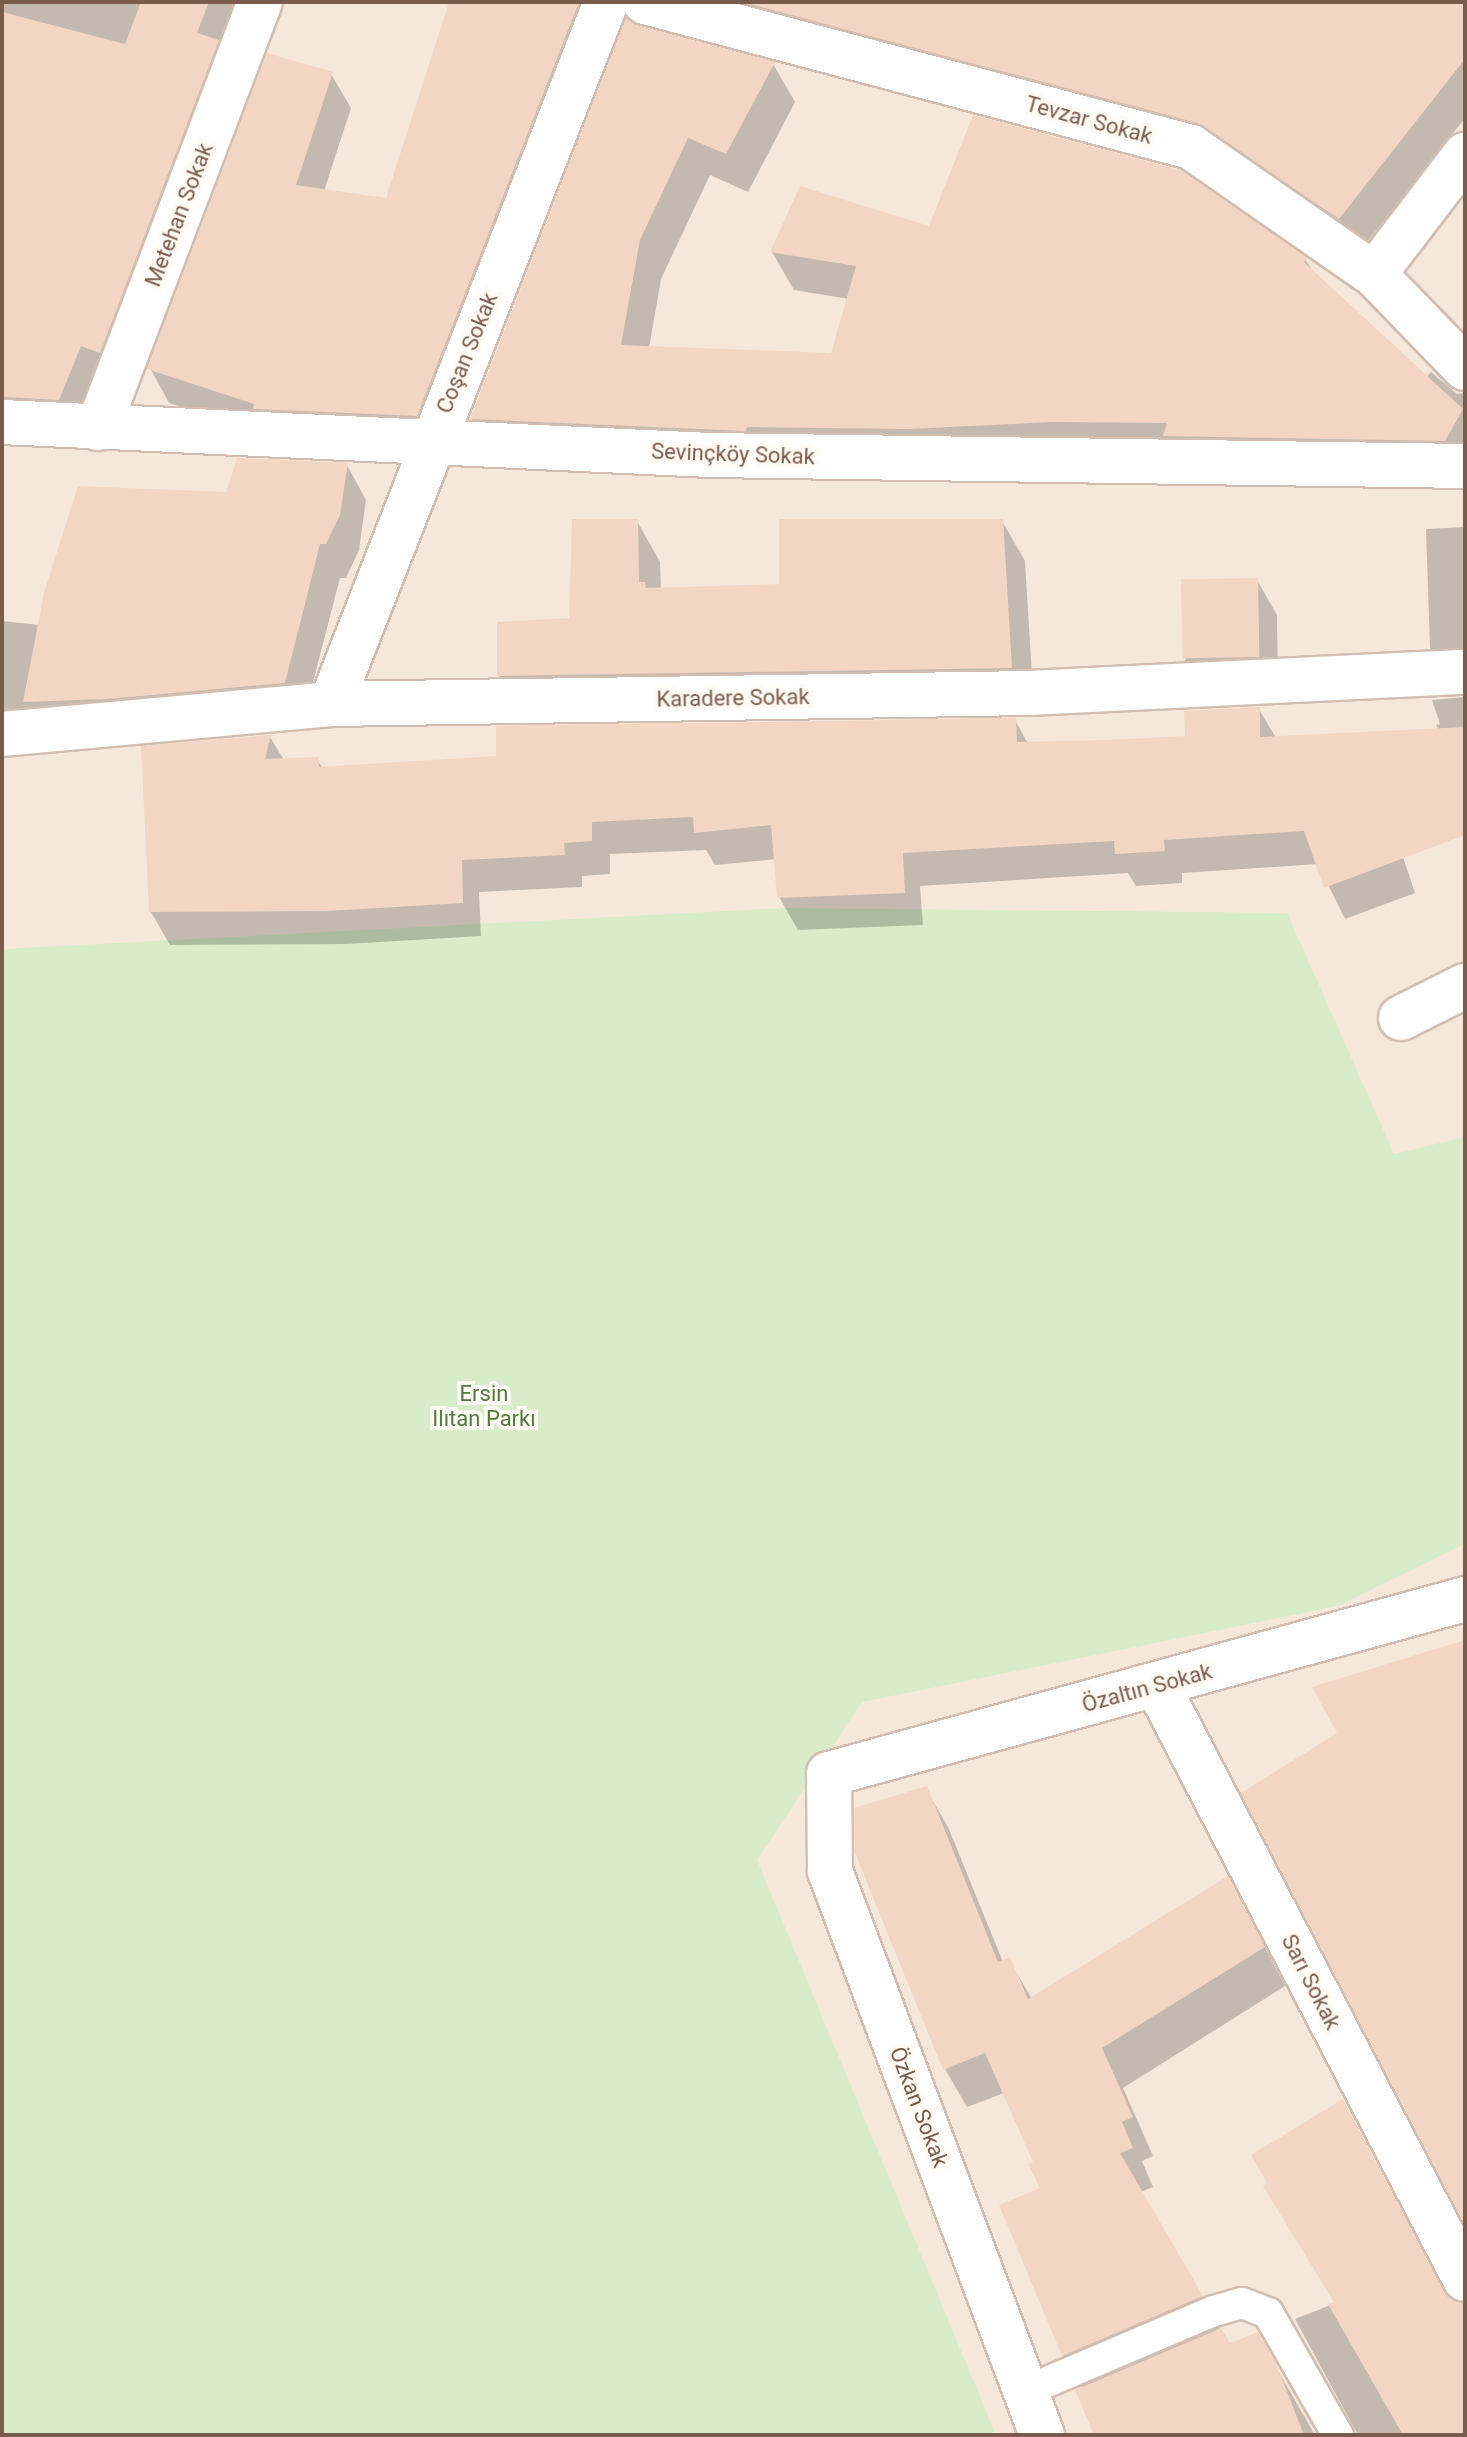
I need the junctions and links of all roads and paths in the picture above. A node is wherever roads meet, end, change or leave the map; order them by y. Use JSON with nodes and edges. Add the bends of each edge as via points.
{"nodes":[{"id":1,"x":260,"y":2,"type":"edge"},
{"id":2,"x":606,"y":2,"type":"edge"},
{"id":3,"x":645,"y":2,"type":"edge"},
{"id":4,"x":1465,"y":155,"type":"edge"},
{"id":5,"x":1374,"y":274,"type":"junction"},
{"id":6,"x":1465,"y":368,"type":"edge"},
{"id":7,"x":2,"y":422,"type":"edge"},
{"id":8,"x":98,"y":428,"type":"junction"},
{"id":9,"x":432,"y":441,"type":"junction"},
{"id":10,"x":1465,"y":466,"type":"edge"},
{"id":11,"x":1465,"y":672,"type":"edge"},
{"id":12,"x":331,"y":704,"type":"junction"},
{"id":13,"x":2,"y":734,"type":"edge"},
{"id":14,"x":1465,"y":986,"type":"edge"},
{"id":15,"x":1401,"y":1018,"type":"dead end"},
{"id":16,"x":1465,"y":1599,"type":"edge"},
{"id":17,"x":1157,"y":1685,"type":"junction"},
{"id":18,"x":829,"y":1774,"type":"joint"},
{"id":19,"x":1465,"y":2279,"type":"edge"},
{"id":20,"x":1026,"y":2391,"type":"junction"},
{"id":21,"x":1042,"y":2435,"type":"edge"},
{"id":22,"x":1338,"y":2435,"type":"edge"}],
"edges":[{"from":1,"to":8,"type":"street","name":"Metehan Sokak"},
{"from":2,"to":9,"type":"street","name":"Coşan Sokak"},
{"from":3,"to":5,"type":"street","name":"Tevzar Sokak","via":[[1191,147]]},
{"from":4,"to":5,"type":"street"},
{"from":5,"to":6,"type":"street","name":"Tevzar Sokak"},
{"from":7,"to":8,"type":"street","name":"Sevinçköy Sokak"},
{"from":8,"to":9,"type":"street","name":"Sevinçköy Sokak"},
{"from":9,"to":10,"type":"street","name":"Sevinçköy Sokak","via":[[709,455]]},
{"from":9,"to":12,"type":"street","name":"Coşan Sokak"},
{"from":11,"to":12,"type":"street","name":"Karadere Sokak","via":[[1030,693]]},
{"from":12,"to":13,"type":"street","name":"Karadere Sokak"},
{"from":14,"to":15,"type":"street"},
{"from":16,"to":17,"type":"street","name":"Özaltın Sokak"},
{"from":17,"to":18,"type":"street","name":"Özaltın Sokak"},
{"from":17,"to":19,"type":"street","name":"Sarı Sokak"},
{"from":18,"to":20,"type":"street","name":"Özkan Sokak","via":[[830,1871]]},
{"from":20,"to":21,"type":"street","name":"Özkan Sokak"},
{"from":20,"to":22,"type":"lane","via":[[1242,2303],[1268,2313]]}]}
